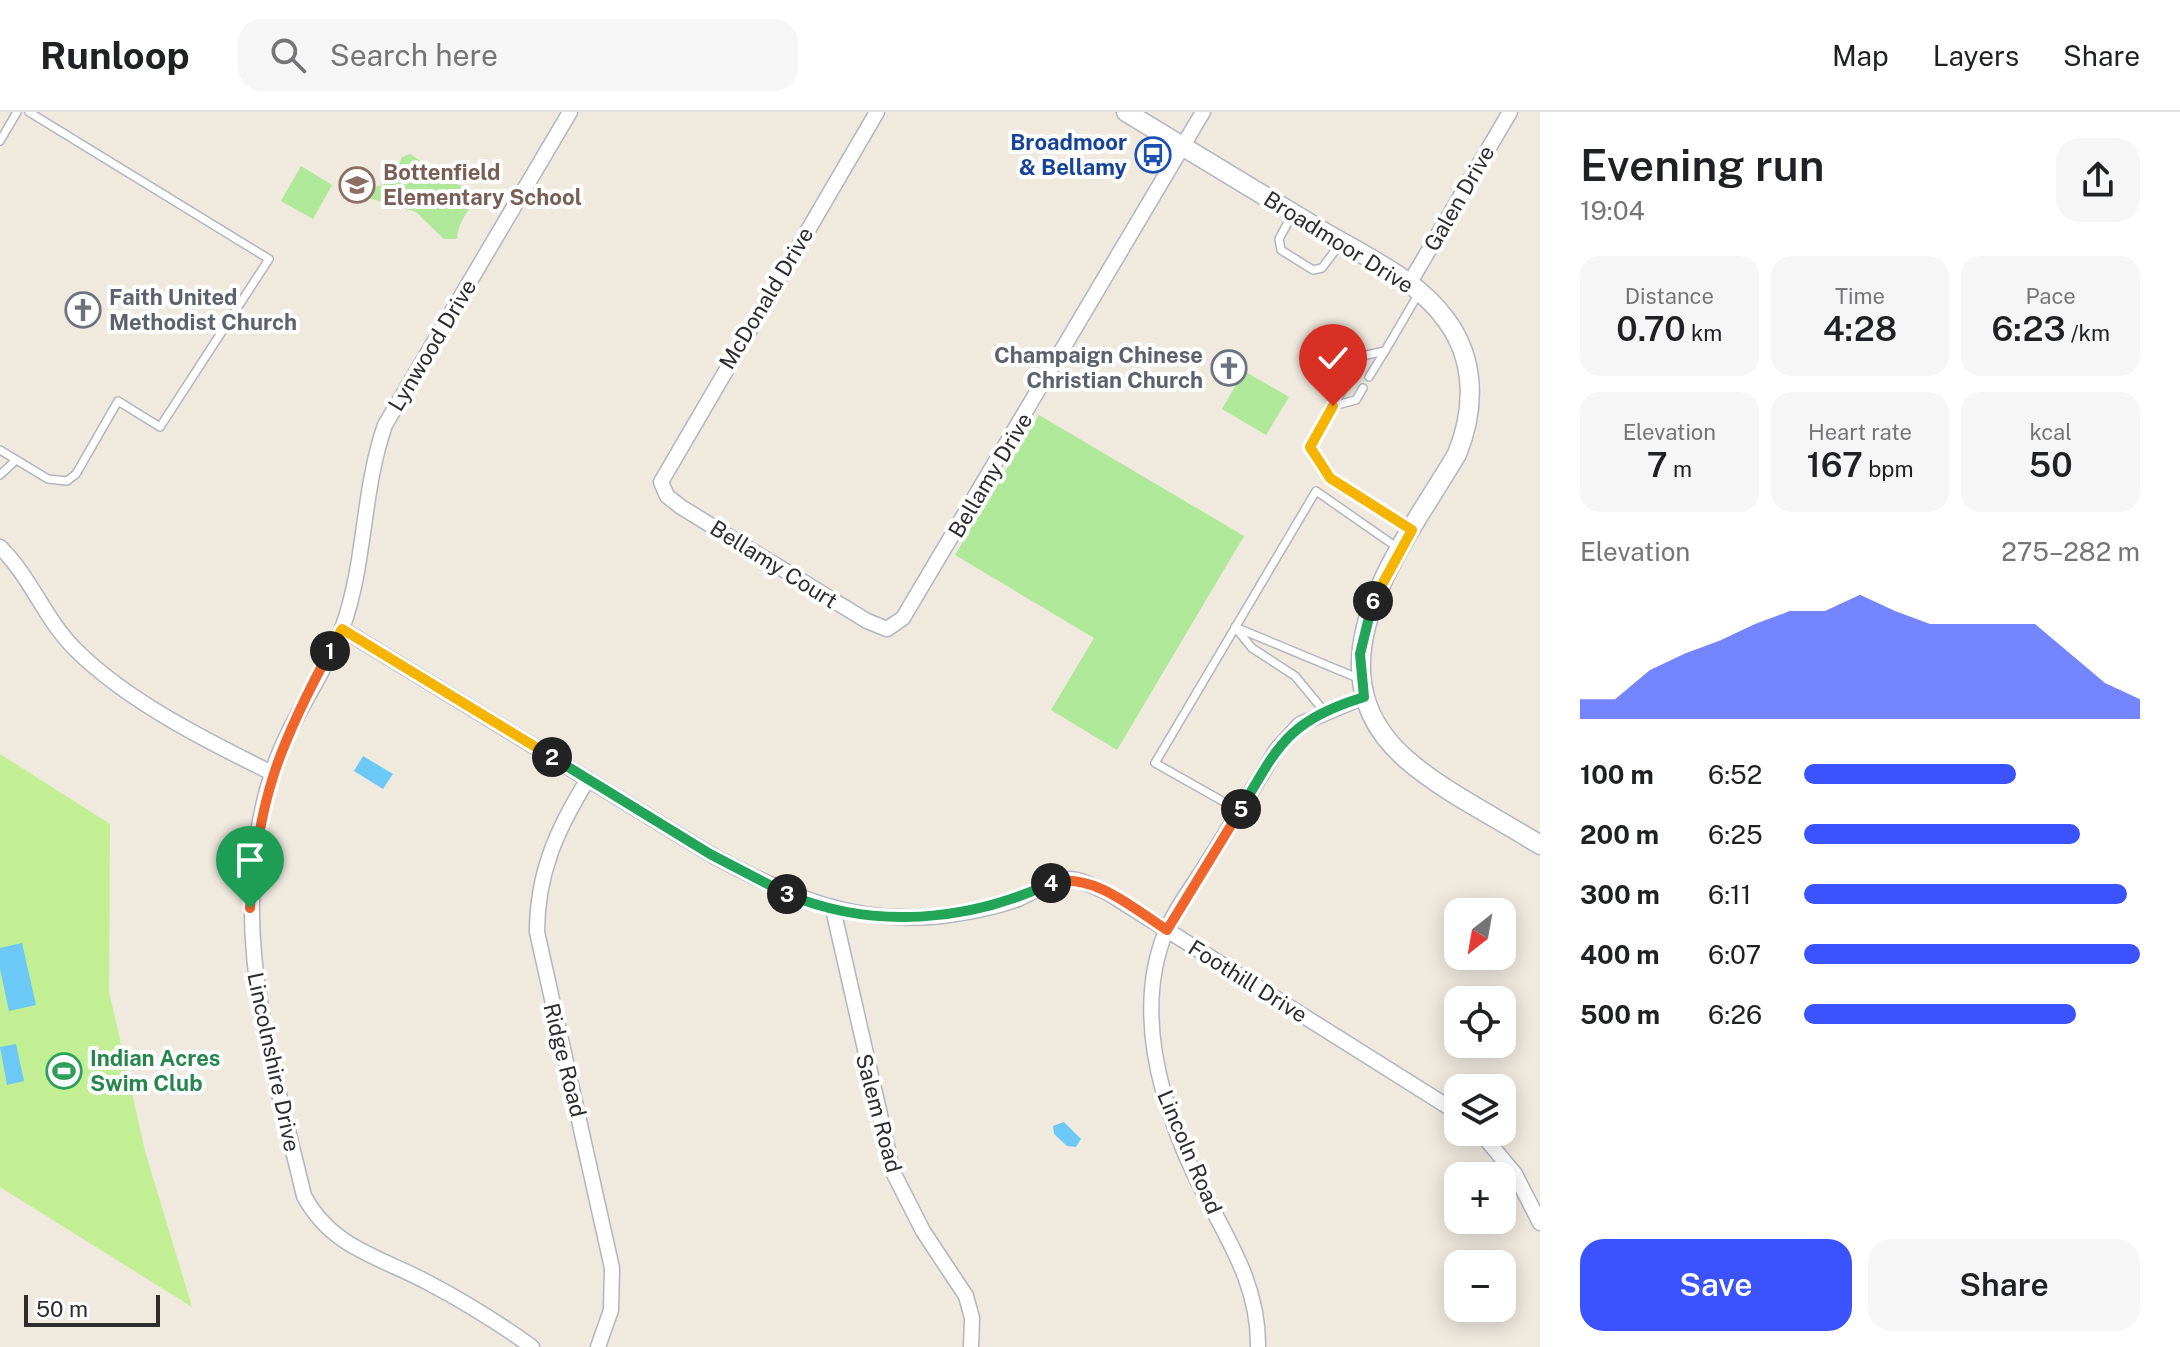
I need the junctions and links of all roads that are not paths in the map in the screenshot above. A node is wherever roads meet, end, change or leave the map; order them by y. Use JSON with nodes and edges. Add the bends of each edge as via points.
{"nodes":[{"id":1,"x":17,"y":112,"type":"edge"},
{"id":2,"x":29,"y":112,"type":"edge"},
{"id":3,"x":570,"y":112,"type":"edge"},
{"id":4,"x":877,"y":112,"type":"edge"},
{"id":5,"x":1126,"y":112,"type":"edge"},
{"id":6,"x":1203,"y":112,"type":"edge"},
{"id":7,"x":1510,"y":112,"type":"edge"},
{"id":8,"x":0,"y":141,"type":"edge"},
{"id":9,"x":1182,"y":146,"type":"junction"},
{"id":10,"x":1293,"y":213,"type":"junction"},
{"id":11,"x":1342,"y":242,"type":"junction"},
{"id":12,"x":1414,"y":288,"type":"junction"},
{"id":13,"x":1385,"y":351,"type":"junction"},
{"id":14,"x":1369,"y":377,"type":"dead end"},
{"id":15,"x":1363,"y":388,"type":"dead end"},
{"id":16,"x":1333,"y":406,"type":"junction"},
{"id":17,"x":0,"y":450,"type":"edge"},
{"id":18,"x":16,"y":460,"type":"junction"},
{"id":19,"x":0,"y":475,"type":"edge"},
{"id":20,"x":662,"y":487,"type":"joint"},
{"id":21,"x":1412,"y":530,"type":"junction"},
{"id":22,"x":0,"y":547,"type":"edge"},
{"id":23,"x":1401,"y":550,"type":"junction"},
{"id":24,"x":893,"y":627,"type":"joint"},
{"id":25,"x":1235,"y":627,"type":"junction"},
{"id":26,"x":342,"y":629,"type":"junction"},
{"id":27,"x":1362,"y":688,"type":"junction"},
{"id":28,"x":1324,"y":711,"type":"junction"},
{"id":29,"x":272,"y":773,"type":"junction"},
{"id":30,"x":588,"y":779,"type":"junction"},
{"id":31,"x":1240,"y":811,"type":"junction"},
{"id":32,"x":1540,"y":845,"type":"edge"},
{"id":33,"x":833,"y":909,"type":"junction"},
{"id":34,"x":1167,"y":930,"type":"junction"},
{"id":35,"x":1444,"y":1101,"type":"edge"},
{"id":36,"x":1492,"y":1146,"type":"edge"},
{"id":37,"x":1540,"y":1223,"type":"edge"},
{"id":38,"x":532,"y":1347,"type":"edge"},
{"id":39,"x":598,"y":1347,"type":"edge"},
{"id":40,"x":971,"y":1347,"type":"edge"},
{"id":41,"x":1258,"y":1347,"type":"edge"}],
"edges":[{"from":1,"to":8,"type":"lane"},
{"from":2,"to":18,"type":"lane","via":[[269,259],[160,427],[118,401],[67,481],[48,479]]},
{"from":3,"to":26,"type":"street","name":"Lynwood Drive","via":[[385,425],[368,483],[361,555]]},
{"from":4,"to":20,"type":"street","name":"McDonald Drive","via":[[662,477]]},
{"from":5,"to":9,"type":"street","name":"Broadmoor Drive"},
{"from":6,"to":9,"type":"street","name":"Bellamy Drive"},
{"from":7,"to":12,"type":"street","name":"Galen Drive"},
{"from":9,"to":10,"type":"street","name":"Broadmoor Drive"},
{"from":9,"to":24,"type":"street","name":"Bellamy Drive","via":[[1038,396]]},
{"from":10,"to":11,"type":"street","name":"Broadmoor Drive"},
{"from":10,"to":11,"type":"lane","via":[[1279,239],[1281,250],[1313,270],[1322,268]]},
{"from":11,"to":12,"type":"street","name":"Broadmoor Drive"},
{"from":12,"to":13,"type":"lane"},
{"from":12,"to":21,"type":"street","name":"Broadmoor Drive","via":[[1456,335],[1471,392],[1468,427],[1457,454]]},
{"from":13,"to":14,"type":"lane"},
{"from":13,"to":16,"type":"lane","via":[[1362,356]]},
{"from":15,"to":16,"type":"lane","via":[[1356,400]]},
{"from":16,"to":21,"type":"lane","via":[[1310,447],[1330,478]]},
{"from":17,"to":18,"type":"lane"},
{"from":18,"to":19,"type":"lane"},
{"from":20,"to":24,"type":"street","name":"Bellamy Court","via":[[681,507],[854,613],[880,628]]},
{"from":21,"to":23,"type":"street","name":"Broadmoor Drive"},
{"from":22,"to":29,"type":"street","via":[[62,635],[94,666],[226,751]]},
{"from":23,"to":25,"type":"lane","via":[[1316,491]]},
{"from":23,"to":27,"type":"street","name":"Broadmoor Drive","via":[[1370,609],[1360,654]]},
{"from":25,"to":27,"type":"lane"},
{"from":25,"to":28,"type":"lane","via":[[1252,648],[1295,676]]},
{"from":25,"to":31,"type":"lane","via":[[1155,763]]},
{"from":26,"to":29,"type":"street","name":"Lynwood Drive"},
{"from":26,"to":30,"type":"street","name":"Foothill Drive"},
{"from":27,"to":28,"type":"street","name":"Lincoln Road"},
{"from":27,"to":32,"type":"street","via":[[1386,735],[1406,758]]},
{"from":28,"to":31,"type":"street","name":"Lincoln Road","via":[[1289,734]]},
{"from":29,"to":38,"type":"street","name":"Lincolnshire Drive","via":[[254,863],[251,956],[304,1196],[315,1216],[339,1239],[426,1281]]},
{"from":30,"to":33,"type":"street","name":"Foothill Drive","via":[[772,888]]},
{"from":30,"to":39,"type":"street","name":"Ridge Road","via":[[551,845],[540,879],[537,932],[609,1245],[611,1310]]},
{"from":31,"to":34,"type":"street","name":"Lincoln Road"},
{"from":33,"to":34,"type":"street","name":"Foothill Drive","via":[[939,916],[1016,900],[1069,879],[1108,893]]},
{"from":33,"to":40,"type":"street","name":"Salem Road","via":[[890,1161],[923,1231],[966,1296]]},
{"from":34,"to":35,"type":"street","name":"Foothill Drive"},
{"from":34,"to":41,"type":"street","name":"Lincoln Road","via":[[1153,999],[1160,1078],[1196,1177],[1243,1267],[1256,1310]]},
{"from":36,"to":37,"type":"street","via":[[1515,1174]]}]}
